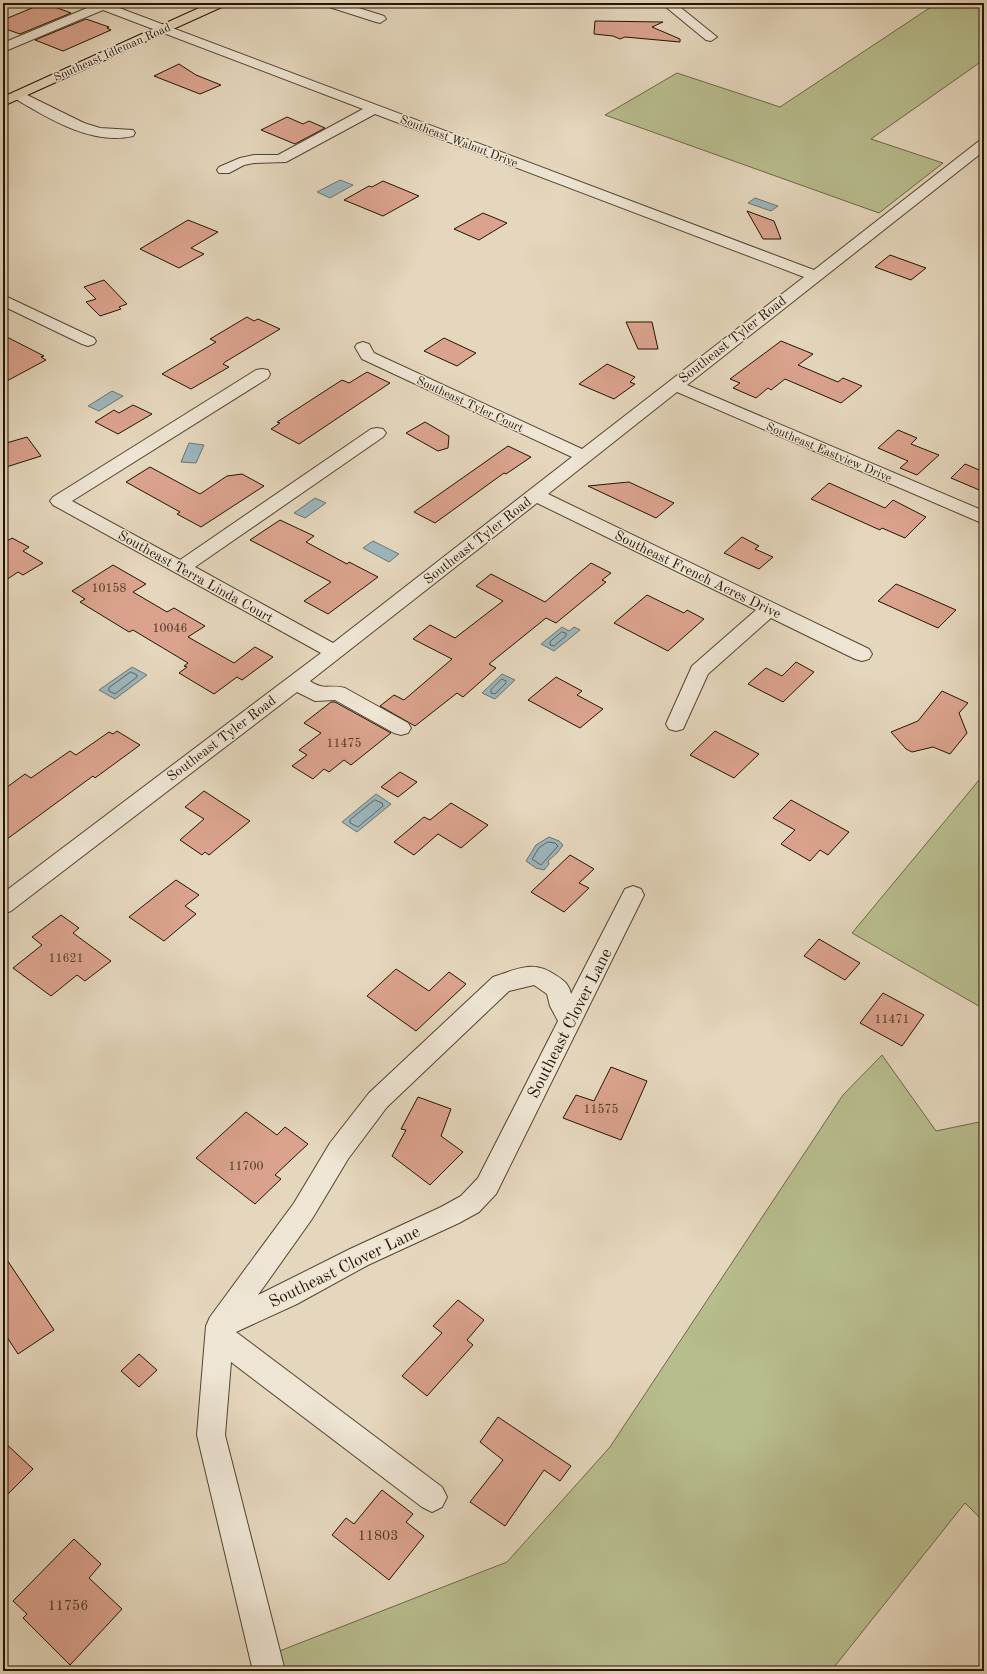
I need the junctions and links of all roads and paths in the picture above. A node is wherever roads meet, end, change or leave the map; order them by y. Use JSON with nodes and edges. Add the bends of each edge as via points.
{"nodes":[{"id":1,"x":220,"y":3,"type":"edge"},
{"id":2,"x":330,"y":3,"type":"edge"},
{"id":3,"x":667,"y":3,"type":"edge"},
{"id":4,"x":106,"y":5,"type":"edge"},
{"id":5,"x":380,"y":19,"type":"dead end"},
{"id":6,"x":163,"y":29,"type":"junction"},
{"id":7,"x":711,"y":37,"type":"dead end"},
{"id":8,"x":6,"y":45,"type":"edge"},
{"id":9,"x":19,"y":94,"type":"junction"},
{"id":10,"x":3,"y":102,"type":"edge"},
{"id":11,"x":374,"y":109,"type":"junction"},
{"id":12,"x":128,"y":133,"type":"dead end"},
{"id":13,"x":984,"y":144,"type":"edge"},
{"id":14,"x":224,"y":170,"type":"dead end"},
{"id":15,"x":814,"y":275,"type":"junction"},
{"id":16,"x":3,"y":300,"type":"edge"},
{"id":17,"x":88,"y":341,"type":"dead end"},
{"id":18,"x":363,"y":346,"type":"dead end"},
{"id":19,"x":262,"y":374,"type":"dead end"},
{"id":20,"x":674,"y":385,"type":"junction"},
{"id":21,"x":377,"y":433,"type":"dead end"},
{"id":22,"x":583,"y":456,"type":"junction"},
{"id":23,"x":535,"y":494,"type":"junction"},
{"id":24,"x":984,"y":518,"type":"edge"},
{"id":25,"x":181,"y":568,"type":"junction"},
{"id":26,"x":769,"y":609,"type":"junction"},
{"id":27,"x":333,"y":651,"type":"junction"},
{"id":28,"x":862,"y":654,"type":"dead end"},
{"id":29,"x":296,"y":682,"type":"junction"},
{"id":30,"x":676,"y":724,"type":"dead end"},
{"id":31,"x":401,"y":728,"type":"dead end"},
{"id":32,"x":633,"y":895,"type":"dead end"},
{"id":33,"x":3,"y":905,"type":"edge"},
{"id":34,"x":570,"y":1021,"type":"junction"},
{"id":35,"x":220,"y":1331,"type":"junction"},
{"id":36,"x":432,"y":1497,"type":"dead end"},
{"id":37,"x":269,"y":1671,"type":"edge"}],
"edges":[{"from":1,"to":6,"type":"main road","name":"Southeast Idleman Road"},
{"from":2,"to":5,"type":"street"},
{"from":3,"to":7,"type":"street"},
{"from":4,"to":6,"type":"street","name":"Southeast Walnut Drive"},
{"from":4,"to":8,"type":"street"},
{"from":6,"to":9,"type":"main road","name":"Southeast Idleman Road"},
{"from":6,"to":11,"type":"street","name":"Southeast Walnut Drive"},
{"from":9,"to":10,"type":"main road","name":"Southeast Idleman Road"},
{"from":9,"to":12,"type":"street","via":[[81,126],[99,132]]},
{"from":11,"to":14,"type":"street","via":[[281,158],[254,159],[240,162]]},
{"from":11,"to":15,"type":"street","name":"Southeast Walnut Drive"},
{"from":13,"to":15,"type":"street","name":"Southeast Tyler Road"},
{"from":15,"to":20,"type":"street","name":"Southeast Tyler Road"},
{"from":16,"to":17,"type":"street"},
{"from":18,"to":22,"type":"street","name":"Southeast Tyler Court","via":[[368,356]]},
{"from":19,"to":25,"type":"street","name":"Southeast Terra Linda Court","via":[[59,501]]},
{"from":20,"to":22,"type":"street","name":"Southeast Tyler Road"},
{"from":20,"to":24,"type":"street","name":"Southeast Eastview Drive"},
{"from":21,"to":25,"type":"street"},
{"from":22,"to":23,"type":"street","name":"Southeast Tyler Road"},
{"from":23,"to":26,"type":"street","name":"Southeast French Acres Drive"},
{"from":23,"to":27,"type":"street","name":"Southeast Tyler Road"},
{"from":25,"to":27,"type":"street","name":"Southeast Terra Linda Court"},
{"from":26,"to":28,"type":"street","name":"Southeast French Acres Drive"},
{"from":26,"to":30,"type":"street","via":[[699,671]]},
{"from":27,"to":29,"type":"street","name":"Southeast Tyler Road"},
{"from":29,"to":31,"type":"street","via":[[315,694],[338,693]]},
{"from":29,"to":33,"type":"street","name":"Southeast Tyler Road"},
{"from":32,"to":34,"type":"street","name":"Southeast Clover Lane"},
{"from":34,"to":35,"type":"street","name":"Southeast Clover Lane","via":[[487,1186],[470,1204],[359,1257]]},
{"from":34,"to":35,"type":"street","via":[[562,1006],[558,988],[538,975],[501,984],[378,1100],[339,1151],[303,1211]]},
{"from":35,"to":36,"type":"street"},
{"from":35,"to":37,"type":"street","via":[[211,1435]]}]}
